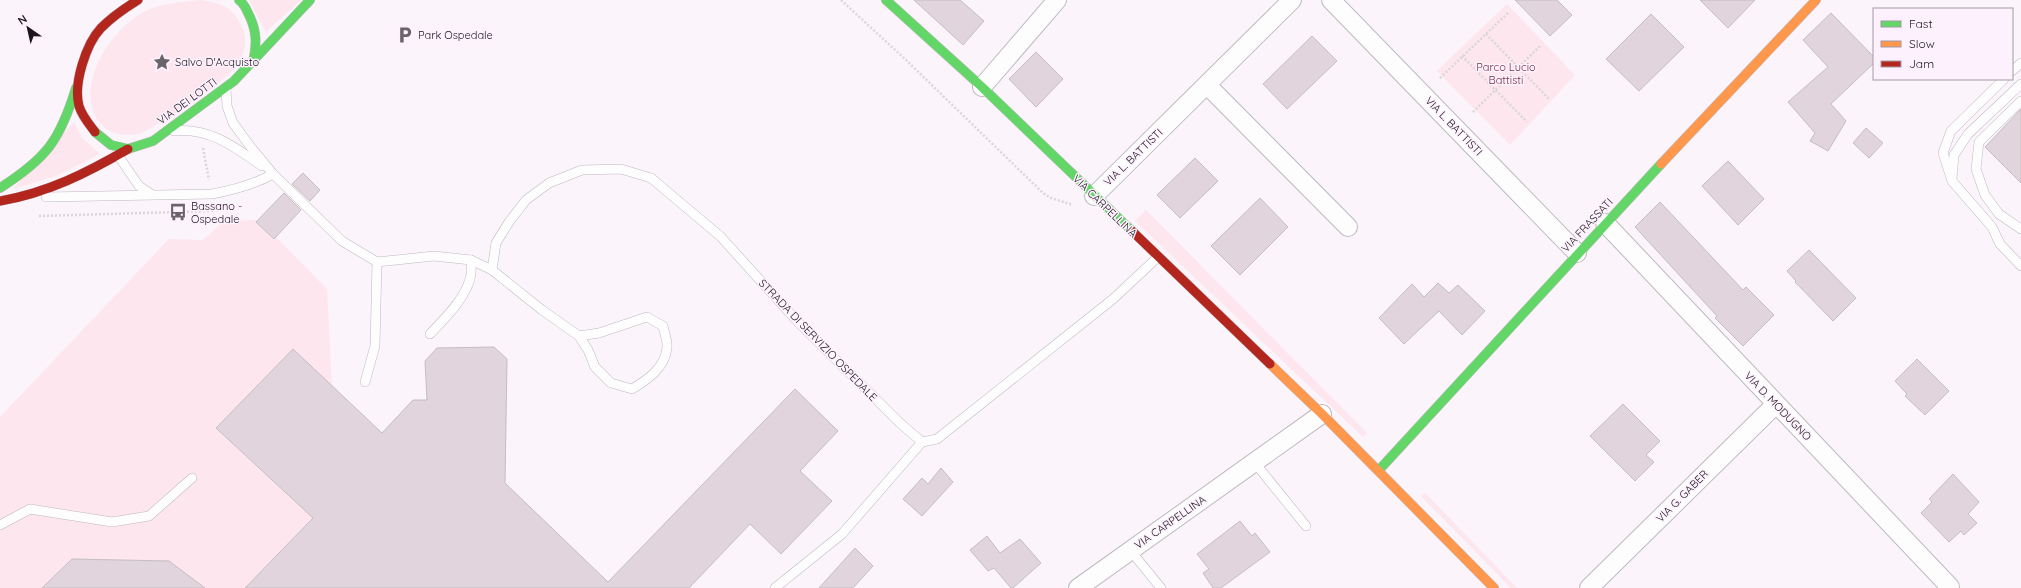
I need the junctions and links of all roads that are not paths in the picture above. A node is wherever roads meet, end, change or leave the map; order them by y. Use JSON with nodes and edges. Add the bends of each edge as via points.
{"nodes":[{"id":1,"x":138,"y":0,"type":"edge"},
{"id":2,"x":239,"y":0,"type":"edge"},
{"id":3,"x":310,"y":0,"type":"edge"},
{"id":4,"x":886,"y":0,"type":"edge"},
{"id":5,"x":1057,"y":0,"type":"edge"},
{"id":6,"x":1292,"y":0,"type":"edge"},
{"id":7,"x":1331,"y":0,"type":"edge"},
{"id":8,"x":1816,"y":0,"type":"edge"},
{"id":9,"x":253,"y":62,"type":"junction"},
{"id":10,"x":2021,"y":63,"type":"edge"},
{"id":11,"x":2013,"y":70,"type":"edge"},
{"id":12,"x":2003,"y":80,"type":"edge"},
{"id":13,"x":2021,"y":84,"type":"edge"},
{"id":14,"x":77,"y":85,"type":"junction"},
{"id":15,"x":1207,"y":85,"type":"junction"},
{"id":16,"x":226,"y":87,"type":"junction"},
{"id":17,"x":982,"y":87,"type":"junction"},
{"id":18,"x":2021,"y":101,"type":"edge"},
{"id":19,"x":165,"y":132,"type":"junction"},
{"id":20,"x":110,"y":145,"type":"junction"},
{"id":21,"x":128,"y":149,"type":"junction"},
{"id":22,"x":118,"y":155,"type":"junction"},
{"id":23,"x":273,"y":174,"type":"junction"},
{"id":24,"x":1952,"y":181,"type":"junction"},
{"id":25,"x":0,"y":188,"type":"edge"},
{"id":26,"x":153,"y":195,"type":"junction"},
{"id":27,"x":1094,"y":196,"type":"junction"},
{"id":28,"x":22,"y":198,"type":"junction"},
{"id":29,"x":0,"y":201,"type":"edge"},
{"id":30,"x":1605,"y":223,"type":"junction"},
{"id":31,"x":1348,"y":227,"type":"dead end"},
{"id":32,"x":2021,"y":229,"type":"edge"},
{"id":33,"x":1577,"y":253,"type":"junction"},
{"id":34,"x":1158,"y":257,"type":"junction"},
{"id":35,"x":471,"y":260,"type":"junction"},
{"id":36,"x":377,"y":262,"type":"junction"},
{"id":37,"x":2021,"y":266,"type":"edge"},
{"id":38,"x":492,"y":270,"type":"junction"},
{"id":39,"x":430,"y":334,"type":"dead end"},
{"id":40,"x":579,"y":336,"type":"junction"},
{"id":41,"x":365,"y":382,"type":"dead end"},
{"id":42,"x":1776,"y":404,"type":"junction"},
{"id":43,"x":1322,"y":414,"type":"junction"},
{"id":44,"x":922,"y":442,"type":"junction"},
{"id":45,"x":1255,"y":463,"type":"junction"},
{"id":46,"x":1379,"y":470,"type":"junction"},
{"id":47,"x":192,"y":478,"type":"dead end"},
{"id":48,"x":0,"y":525,"type":"edge"},
{"id":49,"x":1306,"y":526,"type":"dead end"},
{"id":50,"x":1130,"y":550,"type":"junction"},
{"id":51,"x":776,"y":588,"type":"edge"},
{"id":52,"x":1078,"y":588,"type":"edge"},
{"id":53,"x":1161,"y":588,"type":"edge"},
{"id":54,"x":1494,"y":588,"type":"edge"},
{"id":55,"x":1589,"y":588,"type":"edge"},
{"id":56,"x":1948,"y":588,"type":"edge"}],
"edges":[{"from":1,"to":14,"type":"street","via":[[120,11],[100,30],[86,54]]},
{"from":2,"to":9,"type":"street","via":[[256,25],[257,46]]},
{"from":3,"to":9,"type":"street","name":"VIA DEI LOTTI"},
{"from":4,"to":17,"type":"street","name":"VIA CARPELLINA"},
{"from":5,"to":17,"type":"street"},
{"from":6,"to":15,"type":"street","name":"VIA L. BATTISTI"},
{"from":7,"to":33,"type":"street","name":"VIA L. BATTISTI"},
{"from":8,"to":30,"type":"street","name":"VIA FRASSATI"},
{"from":9,"to":16,"type":"street","name":"VIA DEI LOTTI"},
{"from":10,"to":11,"type":"lane"},
{"from":12,"to":24,"type":"lane","via":[[1951,131],[1943,153]]},
{"from":13,"to":24,"type":"lane","via":[[1968,134],[1954,155]]},
{"from":14,"to":20,"type":"street","via":[[79,106],[86,121],[98,136]]},
{"from":14,"to":25,"type":"street","via":[[64,126],[47,152],[20,176]]},
{"from":15,"to":27,"type":"street","name":"VIA L. BATTISTI"},
{"from":15,"to":31,"type":"street"},
{"from":16,"to":19,"type":"street","name":"VIA DEI LOTTI"},
{"from":16,"to":23,"type":"lane","via":[[227,106],[233,123]]},
{"from":17,"to":27,"type":"street","name":"VIA CARPELLINA"},
{"from":18,"to":32,"type":"lane","via":[[1979,142],[1976,169],[1985,195],[1999,214]]},
{"from":19,"to":21,"type":"street","name":"VIA DEI LOTTI","via":[[153,141]]},
{"from":19,"to":23,"type":"lane","via":[[203,132],[236,148]]},
{"from":20,"to":21,"type":"street"},
{"from":20,"to":22,"type":"lane"},
{"from":21,"to":22,"type":"street","name":"VIA DEI LOTTI"},
{"from":22,"to":26,"type":"lane","via":[[144,192]]},
{"from":22,"to":28,"type":"street","name":"VIA DEI LOTTI","via":[[52,189]]},
{"from":23,"to":26,"type":"lane","via":[[256,183],[212,194]]},
{"from":23,"to":36,"type":"lane","via":[[342,241]]},
{"from":24,"to":37,"type":"lane","via":[[1992,227],[2000,244]]},
{"from":26,"to":28,"type":"lane"},
{"from":27,"to":34,"type":"street","name":"VIA CARPELLINA"},
{"from":28,"to":29,"type":"street","name":"VIA DEI LOTTI"},
{"from":30,"to":33,"type":"street","name":"VIA FRASSATI"},
{"from":30,"to":42,"type":"street","name":"VIA D. MODUGNO"},
{"from":33,"to":46,"type":"street","name":"VIA FRASSATI"},
{"from":34,"to":43,"type":"street","name":"VIA CARPELLINA"},
{"from":34,"to":44,"type":"lane","via":[[1113,299],[937,439]]},
{"from":35,"to":36,"type":"lane","via":[[434,256]]},
{"from":35,"to":38,"type":"lane"},
{"from":35,"to":39,"type":"lane","via":[[471,277],[465,291],[449,314]]},
{"from":36,"to":41,"type":"lane","via":[[375,346]]},
{"from":38,"to":40,"type":"lane"},
{"from":38,"to":44,"type":"lane","name":"STRADA DI SERVIZIO OSPEDALE","via":[[496,243],[509,222],[526,200],[549,183],[582,170],[621,169],[651,178],[720,236],[797,321]]},
{"from":40,"to":40,"type":"lane","via":[[595,367],[611,383],[632,389],[650,379],[661,364],[667,347],[663,326],[647,317],[599,333]]},
{"from":42,"to":55,"type":"street","name":"VIA G. GABER"},
{"from":42,"to":56,"type":"street","name":"VIA D. MODUGNO","via":[[1950,587]]},
{"from":43,"to":45,"type":"street","name":"VIA CARPELLINA"},
{"from":43,"to":46,"type":"street","name":"VIA CARPELLINA"},
{"from":44,"to":51,"type":"lane","via":[[842,534]]},
{"from":45,"to":49,"type":"lane"},
{"from":45,"to":50,"type":"street","name":"VIA CARPELLINA"},
{"from":46,"to":54,"type":"street","name":"VIA CARPELLINA"},
{"from":47,"to":48,"type":"lane","via":[[149,516],[112,522],[30,509]]},
{"from":50,"to":52,"type":"street","name":"VIA CARPELLINA"},
{"from":50,"to":53,"type":"lane"}]}
